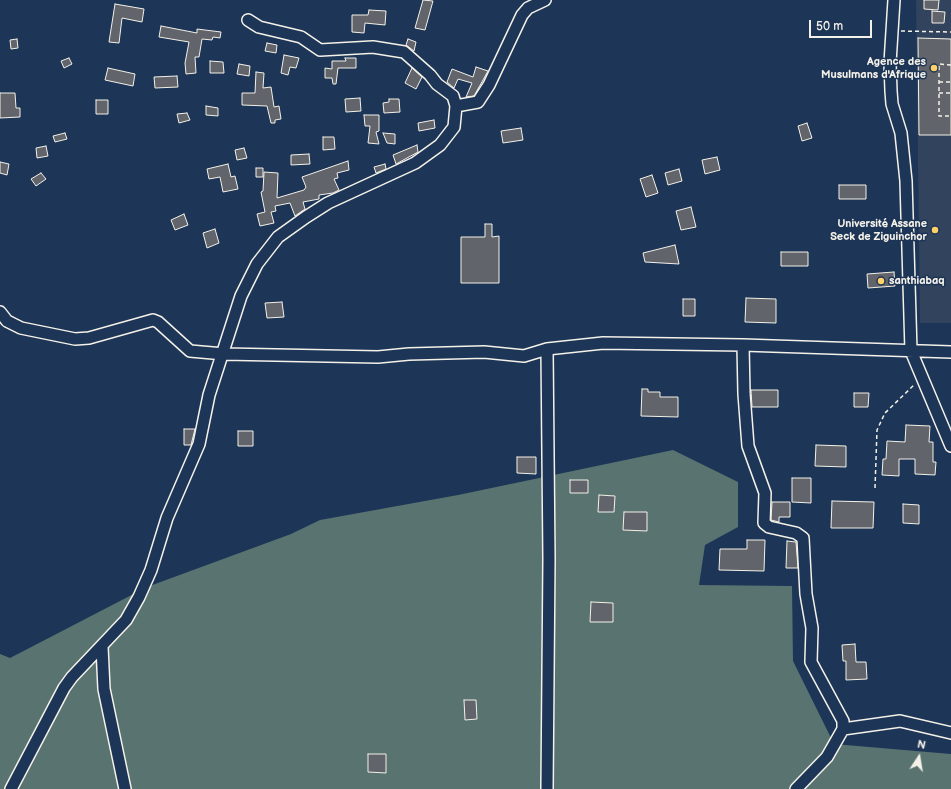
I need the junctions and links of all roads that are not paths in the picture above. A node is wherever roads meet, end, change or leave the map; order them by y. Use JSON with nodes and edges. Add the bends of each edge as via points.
{"nodes":[{"id":1,"x":545,"y":0,"type":"edge"},
{"id":2,"x":894,"y":0,"type":"edge"},
{"id":3,"x":248,"y":20,"type":"dead end"},
{"id":4,"x":456,"y":106,"type":"junction"},
{"id":5,"x":0,"y":312,"type":"edge"},
{"id":6,"x":743,"y":344,"type":"junction"},
{"id":7,"x":547,"y":349,"type":"junction"},
{"id":8,"x":911,"y":351,"type":"junction"},
{"id":9,"x":951,"y":352,"type":"edge"},
{"id":10,"x":224,"y":354,"type":"junction"},
{"id":11,"x":951,"y":446,"type":"edge"},
{"id":12,"x":102,"y":647,"type":"junction"},
{"id":13,"x":843,"y":729,"type":"junction"},
{"id":14,"x":951,"y":733,"type":"edge"},
{"id":15,"x":11,"y":789,"type":"edge"},
{"id":16,"x":125,"y":789,"type":"edge"},
{"id":17,"x":547,"y":789,"type":"edge"},
{"id":18,"x":796,"y":789,"type":"edge"}],
"edges":[{"from":1,"to":4,"type":"street","via":[[528,8],[522,15],[493,77],[478,102]]},
{"from":2,"to":8,"type":"street","via":[[890,63],[892,104],[901,133],[906,181]]},
{"from":3,"to":4,"type":"street","via":[[259,27],[301,37],[320,50],[374,47],[404,52],[453,96]]},
{"from":4,"to":10,"type":"street","via":[[454,127],[440,145],[428,154],[414,163],[328,202],[278,237],[247,282]]},
{"from":5,"to":10,"type":"street","via":[[7,320],[21,328],[75,339],[89,338],[153,320],[190,351]]},
{"from":6,"to":7,"type":"street","via":[[603,343]]},
{"from":6,"to":8,"type":"street"},
{"from":6,"to":13,"type":"street","via":[[748,446],[766,493],[764,522],[769,527],[796,533],[803,538],[806,594],[812,628],[811,662],[841,716]]},
{"from":7,"to":10,"type":"street","via":[[524,356],[484,352],[378,357]]},
{"from":7,"to":17,"type":"street"},
{"from":8,"to":9,"type":"street"},
{"from":8,"to":11,"type":"street"},
{"from":10,"to":12,"type":"street","via":[[209,395],[199,444],[167,518],[151,570],[126,620]]},
{"from":12,"to":15,"type":"street","via":[[64,688]]},
{"from":12,"to":16,"type":"street","via":[[104,689]]},
{"from":13,"to":14,"type":"street","via":[[900,721]]},
{"from":13,"to":18,"type":"street","via":[[827,757]]}]}
